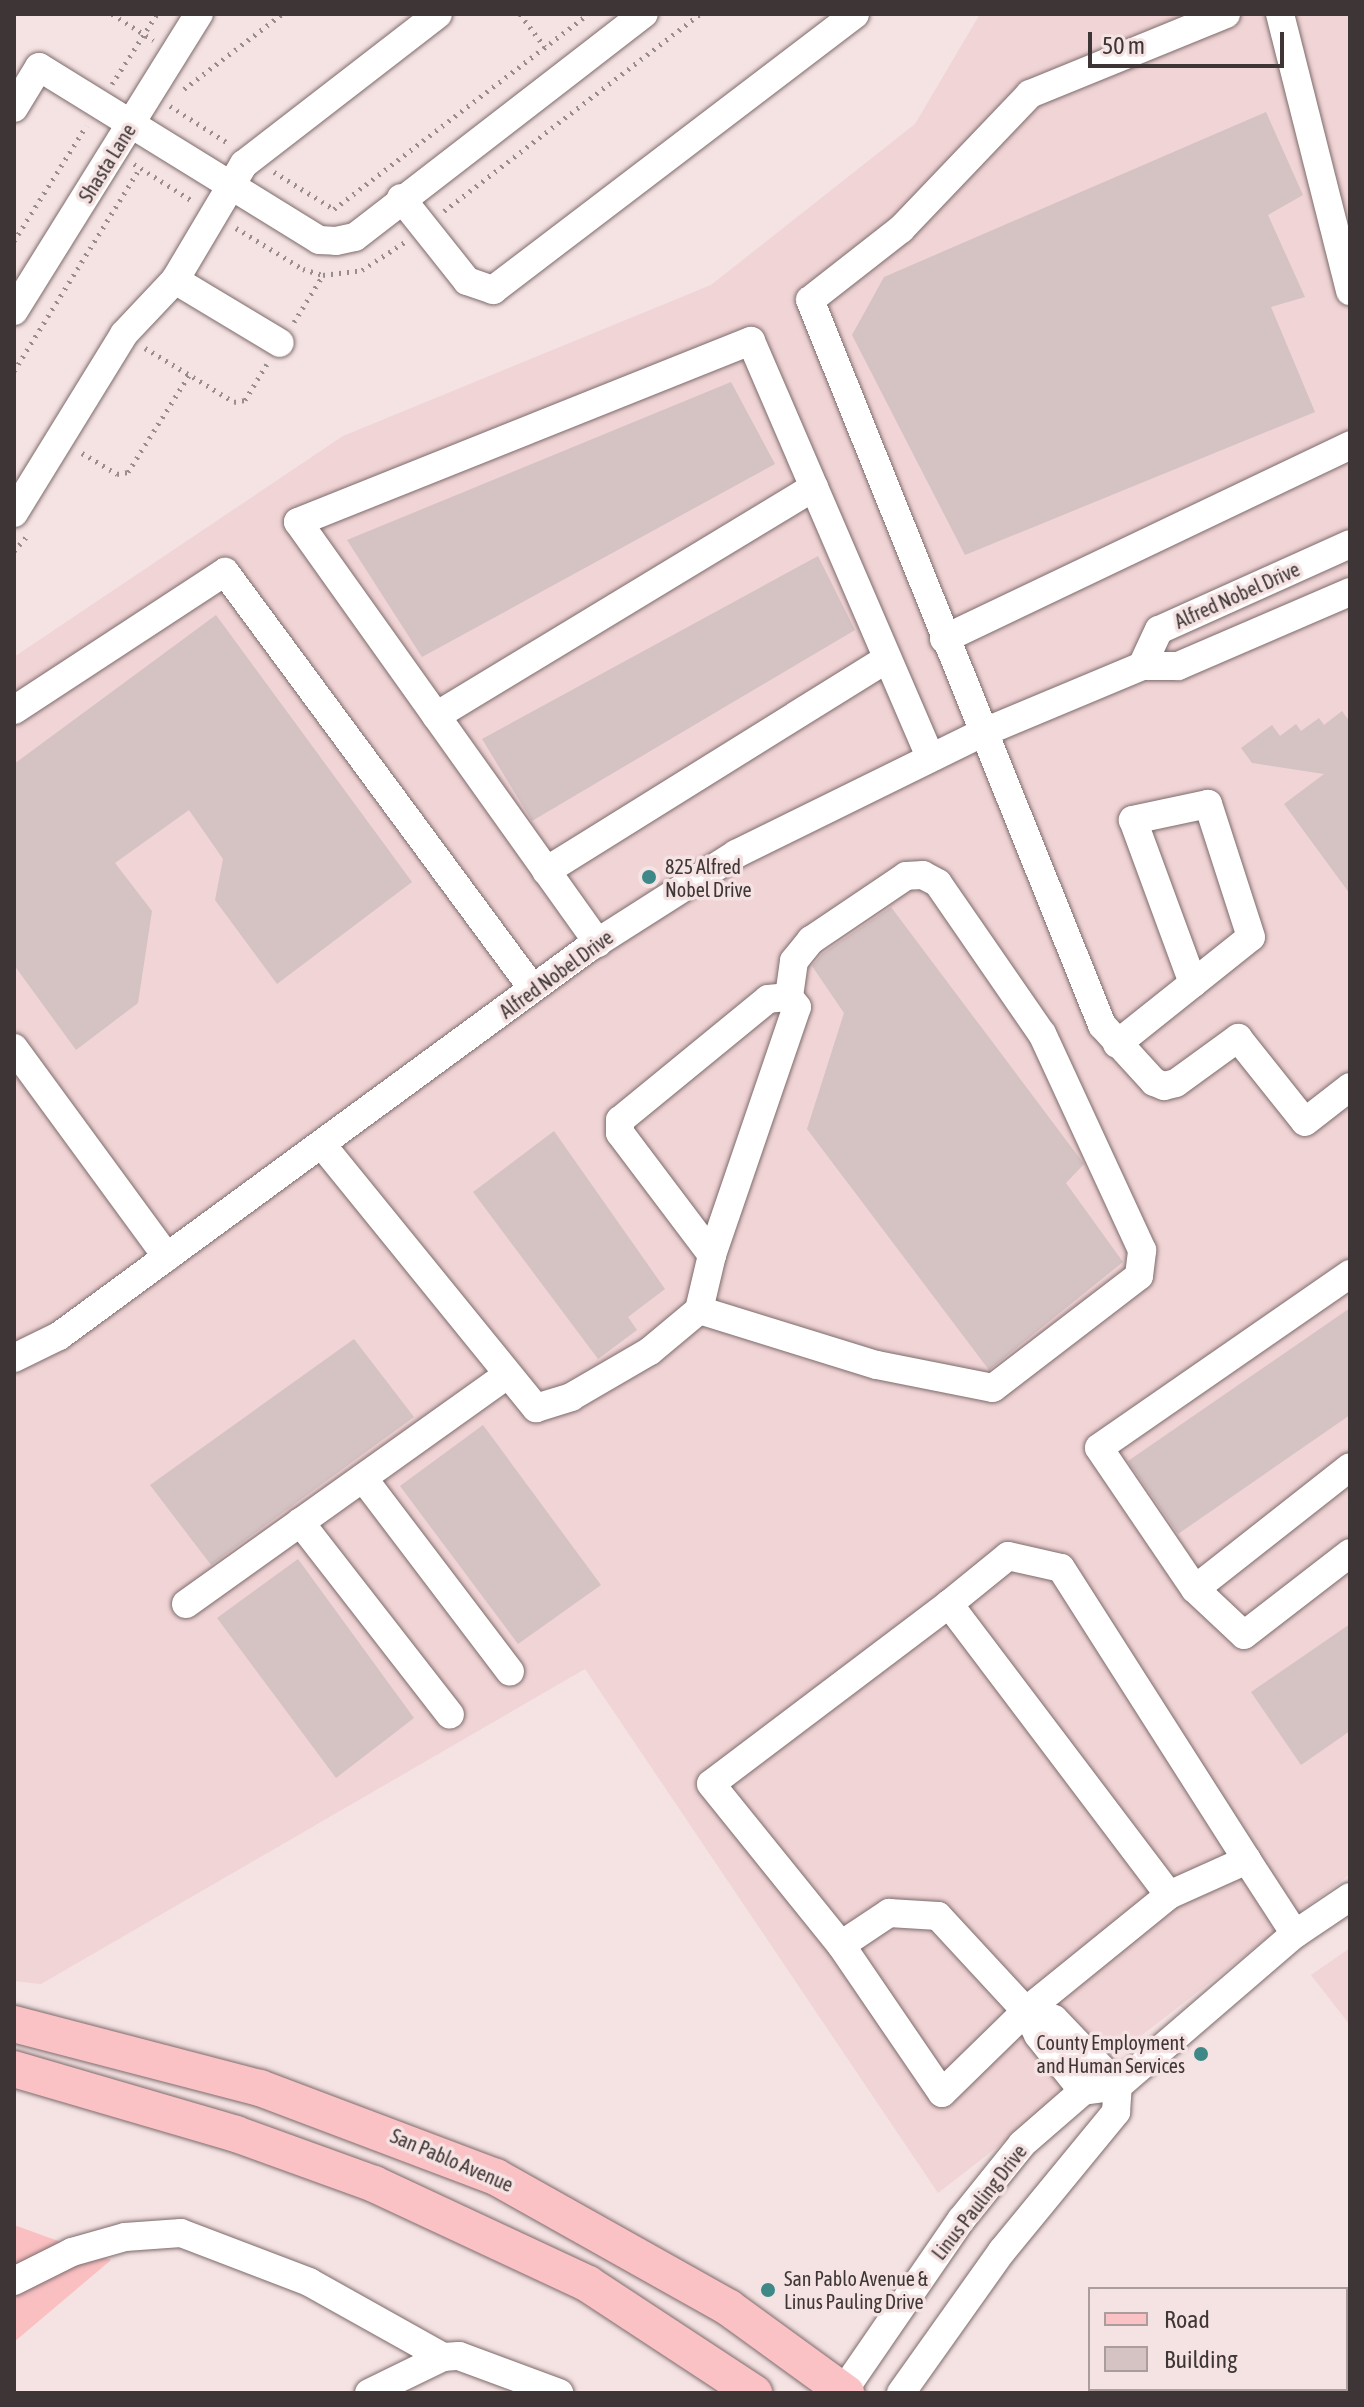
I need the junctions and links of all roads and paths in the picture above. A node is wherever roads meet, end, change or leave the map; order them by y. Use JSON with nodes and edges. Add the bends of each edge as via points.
{"nodes":[{"id":1,"x":199,"y":14,"type":"edge"},
{"id":2,"x":282,"y":14,"type":"edge"},
{"id":3,"x":438,"y":14,"type":"edge"},
{"id":4,"x":520,"y":14,"type":"edge"},
{"id":5,"x":644,"y":14,"type":"edge"},
{"id":6,"x":855,"y":14,"type":"edge"},
{"id":7,"x":1226,"y":14,"type":"edge"},
{"id":8,"x":1280,"y":14,"type":"edge"},
{"id":9,"x":545,"y":47,"type":"dead end"},
{"id":10,"x":175,"y":96,"type":"dead end"},
{"id":11,"x":14,"y":108,"type":"edge"},
{"id":12,"x":132,"y":124,"type":"junction"},
{"id":13,"x":140,"y":168,"type":"dead end"},
{"id":14,"x":229,"y":184,"type":"junction"},
{"id":15,"x":401,"y":198,"type":"junction"},
{"id":16,"x":323,"y":275,"type":"dead end"},
{"id":17,"x":175,"y":280,"type":"junction"},
{"id":18,"x":1350,"y":291,"type":"edge"},
{"id":19,"x":14,"y":311,"type":"edge"},
{"id":20,"x":124,"y":334,"type":"junction"},
{"id":21,"x":280,"y":343,"type":"junction"},
{"id":22,"x":14,"y":371,"type":"edge"},
{"id":23,"x":189,"y":375,"type":"junction"},
{"id":24,"x":1350,"y":445,"type":"edge"},
{"id":25,"x":72,"y":465,"type":"dead end"},
{"id":26,"x":814,"y":487,"type":"junction"},
{"id":27,"x":22,"y":522,"type":"edge"},
{"id":28,"x":1350,"y":544,"type":"edge"},
{"id":29,"x":14,"y":551,"type":"edge"},
{"id":30,"x":1350,"y":592,"type":"edge"},
{"id":31,"x":944,"y":639,"type":"junction"},
{"id":32,"x":887,"y":659,"type":"junction"},
{"id":33,"x":1142,"y":666,"type":"junction"},
{"id":34,"x":14,"y":710,"type":"edge"},
{"id":35,"x":436,"y":716,"type":"junction"},
{"id":36,"x":982,"y":733,"type":"junction"},
{"id":37,"x":930,"y":756,"type":"junction"},
{"id":38,"x":546,"y":871,"type":"junction"},
{"id":39,"x":598,"y":943,"type":"junction"},
{"id":40,"x":1193,"y":983,"type":"junction"},
{"id":41,"x":533,"y":989,"type":"junction"},
{"id":42,"x":789,"y":997,"type":"junction"},
{"id":43,"x":1117,"y":1044,"type":"junction"},
{"id":44,"x":14,"y":1048,"type":"edge"},
{"id":45,"x":1350,"y":1087,"type":"edge"},
{"id":46,"x":323,"y":1146,"type":"junction"},
{"id":47,"x":712,"y":1255,"type":"junction"},
{"id":48,"x":167,"y":1257,"type":"junction"},
{"id":49,"x":1350,"y":1274,"type":"edge"},
{"id":50,"x":699,"y":1310,"type":"junction"},
{"id":51,"x":14,"y":1358,"type":"edge"},
{"id":52,"x":507,"y":1375,"type":"junction"},
{"id":53,"x":1350,"y":1467,"type":"edge"},
{"id":54,"x":363,"y":1478,"type":"junction"},
{"id":55,"x":300,"y":1522,"type":"junction"},
{"id":56,"x":1350,"y":1553,"type":"edge"},
{"id":57,"x":1195,"y":1589,"type":"junction"},
{"id":58,"x":186,"y":1604,"type":"dead end"},
{"id":59,"x":949,"y":1604,"type":"junction"},
{"id":60,"x":510,"y":1672,"type":"dead end"},
{"id":61,"x":450,"y":1715,"type":"dead end"},
{"id":62,"x":1247,"y":1860,"type":"junction"},
{"id":63,"x":1169,"y":1895,"type":"junction"},
{"id":64,"x":1350,"y":1897,"type":"edge"},
{"id":65,"x":1295,"y":1934,"type":"junction"},
{"id":66,"x":841,"y":1945,"type":"junction"},
{"id":67,"x":1026,"y":2011,"type":"junction"},
{"id":68,"x":14,"y":2024,"type":"edge"},
{"id":69,"x":14,"y":2069,"type":"edge"},
{"id":70,"x":1118,"y":2086,"type":"junction"},
{"id":71,"x":1083,"y":2091,"type":"junction"},
{"id":72,"x":14,"y":2281,"type":"edge"},
{"id":73,"x":443,"y":2357,"type":"junction"},
{"id":74,"x":843,"y":2392,"type":"edge"},
{"id":75,"x":369,"y":2393,"type":"edge"},
{"id":76,"x":559,"y":2393,"type":"edge"},
{"id":77,"x":754,"y":2393,"type":"edge"},
{"id":78,"x":901,"y":2393,"type":"edge"}],
"edges":[{"from":1,"to":12,"type":"street","name":"Shasta Lane"},
{"from":2,"to":10,"type":"path"},
{"from":3,"to":14,"type":"street","via":[[244,164]]},
{"from":4,"to":9,"type":"path"},
{"from":5,"to":15,"type":"street"},
{"from":6,"to":15,"type":"street","via":[[493,290],[467,281]]},
{"from":7,"to":31,"type":"street","via":[[1030,94],[901,229],[810,300]]},
{"from":8,"to":18,"type":"street"},
{"from":11,"to":12,"type":"street","via":[[39,67]]},
{"from":12,"to":14,"type":"street"},
{"from":12,"to":19,"type":"street","name":"Shasta Lane"},
{"from":13,"to":22,"type":"path"},
{"from":14,"to":15,"type":"street","via":[[319,240],[355,237]]},
{"from":14,"to":17,"type":"street"},
{"from":16,"to":21,"type":"path"},
{"from":17,"to":20,"type":"street"},
{"from":17,"to":21,"type":"street"},
{"from":20,"to":23,"type":"path"},
{"from":20,"to":27,"type":"street"},
{"from":21,"to":23,"type":"path","via":[[245,400],[234,402]]},
{"from":23,"to":25,"type":"path","via":[[128,472],[117,474],[80,452]]},
{"from":24,"to":31,"type":"street"},
{"from":26,"to":32,"type":"street"},
{"from":26,"to":35,"type":"street"},
{"from":26,"to":35,"type":"street","via":[[751,341],[298,522]]},
{"from":27,"to":29,"type":"path"},
{"from":28,"to":33,"type":"street","name":"Alfred Nobel Drive","via":[[1159,630]]},
{"from":30,"to":33,"type":"street","name":"Alfred Nobel Drive","via":[[1178,666]]},
{"from":31,"to":36,"type":"street"},
{"from":32,"to":37,"type":"street"},
{"from":32,"to":38,"type":"street"},
{"from":33,"to":36,"type":"street","name":"Alfred Nobel Drive"},
{"from":34,"to":41,"type":"street","via":[[225,572]]},
{"from":35,"to":38,"type":"street"},
{"from":36,"to":37,"type":"street","name":"Alfred Nobel Drive"},
{"from":36,"to":43,"type":"street","via":[[1102,1025]]},
{"from":37,"to":39,"type":"street","name":"Alfred Nobel Drive","via":[[736,854]]},
{"from":38,"to":39,"type":"street"},
{"from":39,"to":41,"type":"street","name":"Alfred Nobel Drive"},
{"from":40,"to":40,"type":"street","via":[[1133,820],[1208,804],[1251,937]]},
{"from":40,"to":43,"type":"street"},
{"from":41,"to":46,"type":"street","name":"Alfred Nobel Drive"},
{"from":42,"to":47,"type":"street","via":[[797,1007]]},
{"from":42,"to":47,"type":"street","via":[[768,999],[620,1120],[620,1133]]},
{"from":42,"to":50,"type":"street","via":[[794,961],[811,940],[906,876],[923,875],[938,883],[1042,1034],[1142,1250],[1139,1276],[993,1388],[877,1365]]},
{"from":43,"to":45,"type":"street","via":[[1164,1086],[1176,1083],[1238,1038],[1305,1122]]},
{"from":44,"to":48,"type":"street"},
{"from":46,"to":48,"type":"street","name":"Alfred Nobel Drive"},
{"from":46,"to":52,"type":"street"},
{"from":47,"to":50,"type":"street"},
{"from":48,"to":51,"type":"street","name":"Alfred Nobel Drive","via":[[59,1336]]},
{"from":49,"to":57,"type":"street","via":[[1099,1448]]},
{"from":50,"to":52,"type":"street","via":[[650,1351],[571,1397],[536,1408]]},
{"from":52,"to":54,"type":"street"},
{"from":53,"to":57,"type":"street"},
{"from":54,"to":55,"type":"street"},
{"from":54,"to":60,"type":"street"},
{"from":55,"to":58,"type":"street"},
{"from":55,"to":61,"type":"street"},
{"from":56,"to":57,"type":"street","via":[[1244,1635]]},
{"from":59,"to":62,"type":"street","via":[[1008,1556],[1061,1568]]},
{"from":59,"to":63,"type":"street"},
{"from":59,"to":66,"type":"street","via":[[711,1784]]},
{"from":62,"to":63,"type":"street"},
{"from":62,"to":65,"type":"street"},
{"from":63,"to":67,"type":"street"},
{"from":64,"to":65,"type":"street"},
{"from":65,"to":70,"type":"street"},
{"from":66,"to":67,"type":"street","via":[[889,1913],[938,1916]]},
{"from":66,"to":67,"type":"street","via":[[942,2093]]},
{"from":67,"to":70,"type":"street","via":[[1054,2019]]},
{"from":67,"to":71,"type":"street","via":[[1038,2035]]},
{"from":68,"to":74,"type":"main road","name":"San Pablo Avenue","via":[[260,2088],[496,2177],[729,2308]]},
{"from":69,"to":77,"type":"main road","via":[[236,2134],[374,2184],[588,2284]]},
{"from":70,"to":71,"type":"street"},
{"from":70,"to":78,"type":"street","via":[[1116,2112],[1002,2251]]},
{"from":71,"to":74,"type":"street","name":"Linus Pauling Drive","via":[[1022,2144],[961,2220]]},
{"from":72,"to":73,"type":"street","via":[[72,2252],[112,2240],[181,2233],[309,2282]]},
{"from":73,"to":75,"type":"street"},
{"from":73,"to":76,"type":"street","via":[[459,2356]]}]}
